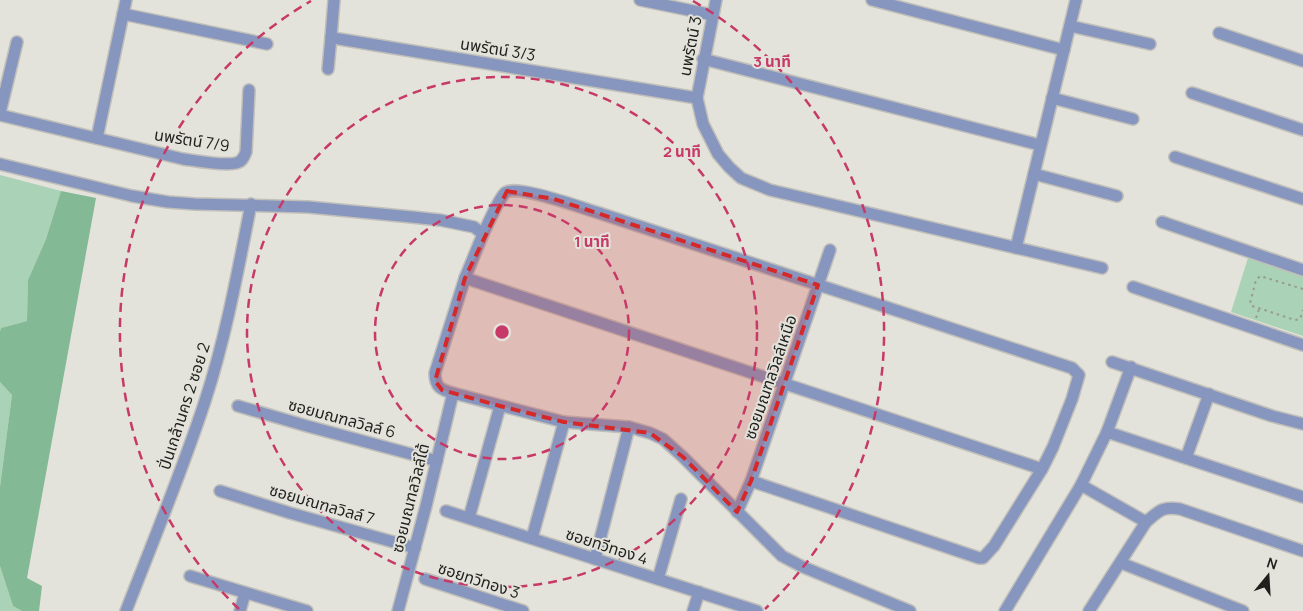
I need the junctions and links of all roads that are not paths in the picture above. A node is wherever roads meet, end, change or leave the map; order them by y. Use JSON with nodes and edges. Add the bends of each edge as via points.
{"nodes":[{"id":1,"x":126,"y":0,"type":"edge"},
{"id":2,"x":334,"y":0,"type":"edge"},
{"id":3,"x":640,"y":0,"type":"edge"},
{"id":4,"x":716,"y":0,"type":"edge"},
{"id":5,"x":872,"y":0,"type":"edge"},
{"id":6,"x":1076,"y":0,"type":"edge"},
{"id":7,"x":123,"y":14,"type":"junction"},
{"id":8,"x":712,"y":15,"type":"junction"},
{"id":9,"x":1070,"y":26,"type":"junction"},
{"id":10,"x":1219,"y":33,"type":"dead end"},
{"id":11,"x":331,"y":37,"type":"junction"},
{"id":12,"x":17,"y":42,"type":"dead end"},
{"id":13,"x":267,"y":44,"type":"dead end"},
{"id":14,"x":1150,"y":44,"type":"dead end"},
{"id":15,"x":1064,"y":50,"type":"junction"},
{"id":16,"x":703,"y":59,"type":"junction"},
{"id":17,"x":1303,"y":61,"type":"edge"},
{"id":18,"x":328,"y":69,"type":"dead end"},
{"id":19,"x":249,"y":90,"type":"dead end"},
{"id":20,"x":1192,"y":93,"type":"dead end"},
{"id":21,"x":696,"y":98,"type":"junction"},
{"id":22,"x":1052,"y":98,"type":"junction"},
{"id":23,"x":0,"y":114,"type":"edge"},
{"id":24,"x":1133,"y":119,"type":"dead end"},
{"id":25,"x":1303,"y":130,"type":"edge"},
{"id":26,"x":97,"y":138,"type":"junction"},
{"id":27,"x":1040,"y":145,"type":"junction"},
{"id":28,"x":1175,"y":157,"type":"dead end"},
{"id":29,"x":0,"y":164,"type":"edge"},
{"id":30,"x":1034,"y":174,"type":"junction"},
{"id":31,"x":1117,"y":196,"type":"dead end"},
{"id":32,"x":1303,"y":199,"type":"edge"},
{"id":33,"x":251,"y":204,"type":"junction"},
{"id":34,"x":1162,"y":222,"type":"dead end"},
{"id":35,"x":483,"y":234,"type":"junction"},
{"id":36,"x":1016,"y":248,"type":"junction"},
{"id":37,"x":830,"y":250,"type":"dead end"},
{"id":38,"x":1102,"y":268,"type":"dead end"},
{"id":39,"x":1303,"y":270,"type":"edge"},
{"id":40,"x":465,"y":278,"type":"junction"},
{"id":41,"x":818,"y":285,"type":"junction"},
{"id":42,"x":1133,"y":287,"type":"dead end"},
{"id":43,"x":1303,"y":345,"type":"edge"},
{"id":44,"x":1112,"y":362,"type":"dead end"},
{"id":45,"x":1131,"y":367,"type":"junction"},
{"id":46,"x":784,"y":384,"type":"junction"},
{"id":47,"x":453,"y":393,"type":"junction"},
{"id":48,"x":1209,"y":394,"type":"junction"},
{"id":49,"x":238,"y":406,"type":"dead end"},
{"id":50,"x":500,"y":406,"type":"junction"},
{"id":51,"x":564,"y":422,"type":"junction"},
{"id":52,"x":1303,"y":424,"type":"edge"},
{"id":53,"x":629,"y":427,"type":"junction"},
{"id":54,"x":1107,"y":432,"type":"junction"},
{"id":55,"x":1186,"y":458,"type":"junction"},
{"id":56,"x":437,"y":460,"type":"junction"},
{"id":57,"x":1042,"y":469,"type":"junction"},
{"id":58,"x":751,"y":481,"type":"junction"},
{"id":59,"x":1081,"y":484,"type":"junction"},
{"id":60,"x":220,"y":491,"type":"dead end"},
{"id":61,"x":1303,"y":498,"type":"edge"},
{"id":62,"x":681,"y":499,"type":"dead end"},
{"id":63,"x":446,"y":511,"type":"dead end"},
{"id":64,"x":737,"y":512,"type":"junction"},
{"id":65,"x":469,"y":518,"type":"junction"},
{"id":66,"x":1146,"y":522,"type":"junction"},
{"id":67,"x":532,"y":538,"type":"junction"},
{"id":68,"x":415,"y":548,"type":"junction"},
{"id":69,"x":1303,"y":551,"type":"edge"},
{"id":70,"x":595,"y":559,"type":"junction"},
{"id":71,"x":1121,"y":563,"type":"junction"},
{"id":72,"x":190,"y":576,"type":"dead end"},
{"id":73,"x":425,"y":579,"type":"dead end"},
{"id":74,"x":658,"y":579,"type":"junction"},
{"id":75,"x":699,"y":592,"type":"junction"},
{"id":76,"x":245,"y":593,"type":"junction"},
{"id":77,"x":126,"y":611,"type":"edge"},
{"id":78,"x":240,"y":611,"type":"edge"},
{"id":79,"x":306,"y":611,"type":"edge"},
{"id":80,"x":398,"y":611,"type":"edge"},
{"id":81,"x":523,"y":611,"type":"edge"},
{"id":82,"x":694,"y":611,"type":"edge"},
{"id":83,"x":757,"y":611,"type":"edge"},
{"id":84,"x":910,"y":611,"type":"edge"},
{"id":85,"x":1005,"y":611,"type":"edge"},
{"id":86,"x":1089,"y":611,"type":"edge"},
{"id":87,"x":1243,"y":611,"type":"edge"}],
"edges":[{"from":1,"to":7,"type":"street"},
{"from":2,"to":11,"type":"street"},
{"from":3,"to":8,"type":"street"},
{"from":4,"to":8,"type":"street","name":"นพรัตน์ 3"},
{"from":5,"to":15,"type":"street"},
{"from":6,"to":9,"type":"street"},
{"from":7,"to":13,"type":"street"},
{"from":7,"to":26,"type":"street"},
{"from":8,"to":16,"type":"street","name":"นพรัตน์ 3"},
{"from":9,"to":14,"type":"street"},
{"from":9,"to":15,"type":"street"},
{"from":10,"to":17,"type":"street"},
{"from":11,"to":18,"type":"street"},
{"from":11,"to":21,"type":"street","name":"นพรัตน์ 3/3"},
{"from":12,"to":23,"type":"street"},
{"from":15,"to":22,"type":"street"},
{"from":16,"to":21,"type":"street","name":"นพรัตน์ 3"},
{"from":16,"to":27,"type":"street"},
{"from":19,"to":26,"type":"street","name":"นพรัตน์ 7/9","via":[[246,152],[237,163],[210,163]]},
{"from":20,"to":25,"type":"street"},
{"from":21,"to":36,"type":"street","via":[[718,154],[741,178],[770,190]]},
{"from":22,"to":24,"type":"street"},
{"from":22,"to":27,"type":"street"},
{"from":23,"to":26,"type":"street"},
{"from":27,"to":30,"type":"street"},
{"from":28,"to":32,"type":"street"},
{"from":29,"to":33,"type":"street","via":[[132,196],[195,204]]},
{"from":30,"to":31,"type":"street"},
{"from":30,"to":36,"type":"street"},
{"from":33,"to":35,"type":"street","via":[[430,219],[474,227]]},
{"from":33,"to":77,"type":"street","name":"ปิ่นเกล้านคร 2 ซอย 2","via":[[228,319],[206,400]]},
{"from":34,"to":39,"type":"street"},
{"from":35,"to":40,"type":"street"},
{"from":35,"to":41,"type":"street","via":[[504,193],[518,190],[599,213]]},
{"from":36,"to":38,"type":"street"},
{"from":37,"to":41,"type":"street","name":"ซอยมณฑลวิลล์เหนือ"},
{"from":40,"to":46,"type":"street"},
{"from":40,"to":47,"type":"street","via":[[435,374],[437,386]]},
{"from":41,"to":46,"type":"street","name":"ซอยมณฑลวิลล์เหนือ"},
{"from":41,"to":57,"type":"street","via":[[1077,371],[1079,381]]},
{"from":42,"to":43,"type":"street"},
{"from":44,"to":45,"type":"street"},
{"from":45,"to":48,"type":"street"},
{"from":45,"to":54,"type":"street"},
{"from":46,"to":57,"type":"street"},
{"from":46,"to":58,"type":"street","name":"ซอยมณฑลวิลล์เหนือ"},
{"from":47,"to":50,"type":"street"},
{"from":47,"to":56,"type":"street","name":"ซอยมณฑลวิลล์ใต้"},
{"from":48,"to":52,"type":"street"},
{"from":48,"to":55,"type":"street"},
{"from":49,"to":56,"type":"street","name":"ซอยมณฑลวิลล์ 6"},
{"from":50,"to":51,"type":"street"},
{"from":50,"to":65,"type":"street"},
{"from":51,"to":53,"type":"street"},
{"from":51,"to":67,"type":"street"},
{"from":53,"to":64,"type":"street","via":[[663,439]]},
{"from":53,"to":70,"type":"street"},
{"from":54,"to":55,"type":"street"},
{"from":54,"to":59,"type":"street"},
{"from":55,"to":61,"type":"street"},
{"from":56,"to":68,"type":"street","name":"ซอยมณฑลวิลล์ใต้"},
{"from":57,"to":58,"type":"street","via":[[994,546],[987,555],[979,558]]},
{"from":58,"to":64,"type":"street","name":"ซอยมณฑลวิลล์เหนือ"},
{"from":59,"to":66,"type":"street"},
{"from":59,"to":85,"type":"street"},
{"from":60,"to":68,"type":"street","name":"ซอยมณฑลวิลล์ 7"},
{"from":62,"to":74,"type":"street"},
{"from":63,"to":65,"type":"street","name":"ซอยทวีทอง 4"},
{"from":64,"to":84,"type":"street","via":[[792,562]]},
{"from":65,"to":67,"type":"street","name":"ซอยทวีทอง 4"},
{"from":66,"to":69,"type":"street","via":[[1159,510],[1168,507],[1180,509]]},
{"from":66,"to":71,"type":"street"},
{"from":67,"to":70,"type":"street","name":"ซอยทวีทอง 4"},
{"from":68,"to":80,"type":"street","name":"ซอยมณฑลวิลล์ใต้"},
{"from":70,"to":74,"type":"street","name":"ซอยทวีทอง 4"},
{"from":71,"to":86,"type":"street"},
{"from":71,"to":87,"type":"street"},
{"from":72,"to":76,"type":"street"},
{"from":73,"to":81,"type":"street","name":"ซอยทวีทอง 3"},
{"from":74,"to":75,"type":"street","name":"ซอยทวีทอง 4"},
{"from":75,"to":82,"type":"street"},
{"from":75,"to":83,"type":"street","name":"ซอยทวีทอง 4"},
{"from":76,"to":78,"type":"street"},
{"from":76,"to":79,"type":"street"}]}
